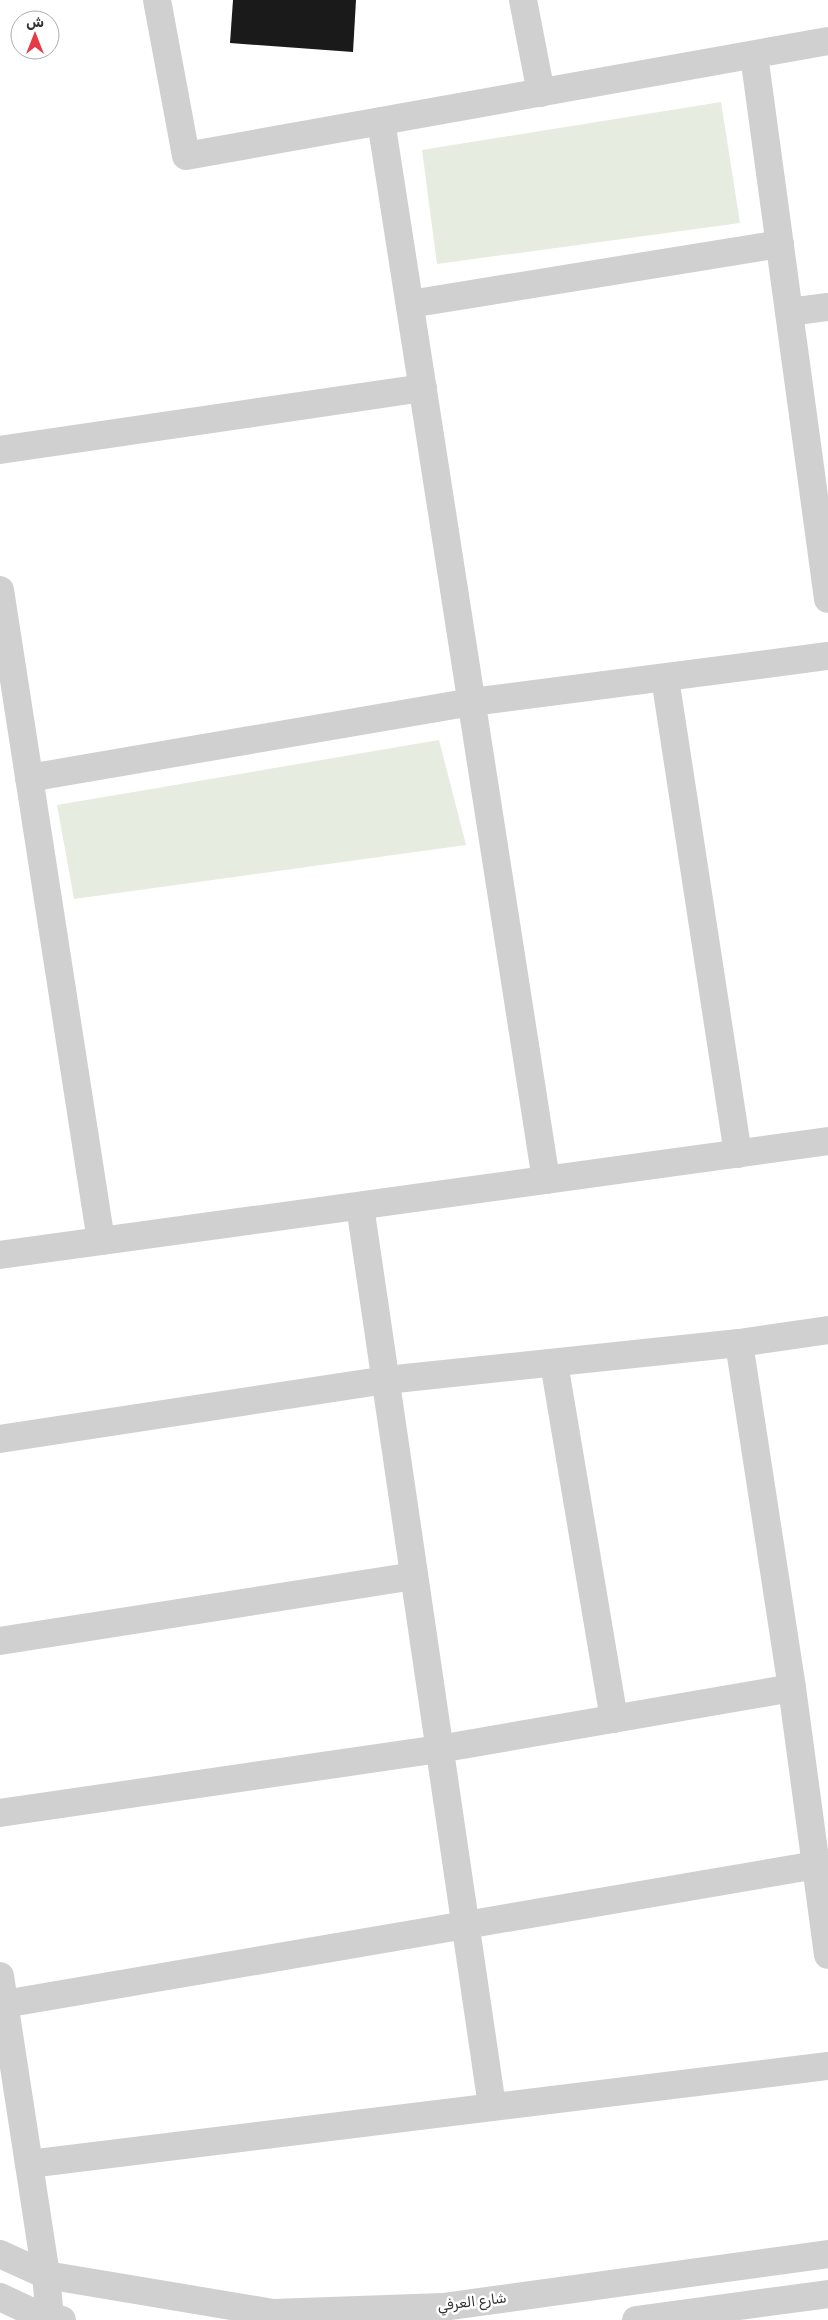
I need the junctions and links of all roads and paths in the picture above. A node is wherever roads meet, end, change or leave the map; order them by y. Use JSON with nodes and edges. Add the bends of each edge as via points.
{"nodes":[{"id":1,"x":157,"y":0,"type":"edge"},
{"id":2,"x":523,"y":0,"type":"edge"},
{"id":3,"x":828,"y":41,"type":"edge"},
{"id":4,"x":754,"y":55,"type":"junction"},
{"id":5,"x":541,"y":93,"type":"junction"},
{"id":6,"x":381,"y":121,"type":"junction"},
{"id":7,"x":780,"y":244,"type":"junction"},
{"id":8,"x":410,"y":304,"type":"junction"},
{"id":9,"x":828,"y":306,"type":"edge"},
{"id":10,"x":789,"y":312,"type":"junction"},
{"id":11,"x":423,"y":388,"type":"junction"},
{"id":12,"x":0,"y":450,"type":"edge"},
{"id":13,"x":0,"y":590,"type":"edge"},
{"id":14,"x":828,"y":599,"type":"edge"},
{"id":15,"x":828,"y":656,"type":"edge"},
{"id":16,"x":665,"y":678,"type":"junction"},
{"id":17,"x":472,"y":702,"type":"junction"},
{"id":18,"x":29,"y":778,"type":"junction"},
{"id":19,"x":828,"y":1141,"type":"edge"},
{"id":20,"x":738,"y":1154,"type":"junction"},
{"id":21,"x":546,"y":1180,"type":"junction"},
{"id":22,"x":360,"y":1206,"type":"junction"},
{"id":23,"x":101,"y":1242,"type":"junction"},
{"id":24,"x":0,"y":1255,"type":"edge"},
{"id":25,"x":828,"y":1330,"type":"edge"},
{"id":26,"x":739,"y":1343,"type":"junction"},
{"id":27,"x":554,"y":1363,"type":"junction"},
{"id":28,"x":386,"y":1380,"type":"junction"},
{"id":29,"x":0,"y":1439,"type":"edge"},
{"id":30,"x":414,"y":1576,"type":"junction"},
{"id":31,"x":0,"y":1641,"type":"edge"},
{"id":32,"x":792,"y":1688,"type":"junction"},
{"id":33,"x":614,"y":1719,"type":"junction"},
{"id":34,"x":439,"y":1749,"type":"junction"},
{"id":35,"x":0,"y":1813,"type":"edge"},
{"id":36,"x":821,"y":1864,"type":"edge"},
{"id":37,"x":465,"y":1925,"type":"junction"},
{"id":38,"x":828,"y":1955,"type":"edge"},
{"id":39,"x":0,"y":1976,"type":"edge"},
{"id":40,"x":4,"y":2004,"type":"junction"},
{"id":41,"x":828,"y":2066,"type":"edge"},
{"id":42,"x":492,"y":2106,"type":"junction"},
{"id":43,"x":29,"y":2164,"type":"junction"},
{"id":44,"x":0,"y":2254,"type":"edge"},
{"id":45,"x":828,"y":2254,"type":"edge"},
{"id":46,"x":46,"y":2275,"type":"junction"},
{"id":47,"x":828,"y":2294,"type":"edge"},
{"id":48,"x":0,"y":2297,"type":"edge"},
{"id":49,"x":56,"y":2319,"type":"edge"},
{"id":50,"x":636,"y":2320,"type":"edge"}],
"edges":[{"from":1,"to":6,"type":"street","via":[[186,156]]},
{"from":2,"to":5,"type":"street"},
{"from":3,"to":4,"type":"street"},
{"from":4,"to":5,"type":"street"},
{"from":4,"to":7,"type":"street"},
{"from":5,"to":6,"type":"street"},
{"from":6,"to":8,"type":"street"},
{"from":7,"to":8,"type":"street"},
{"from":7,"to":10,"type":"street"},
{"from":8,"to":11,"type":"street"},
{"from":9,"to":10,"type":"street"},
{"from":10,"to":14,"type":"street"},
{"from":11,"to":12,"type":"street"},
{"from":11,"to":17,"type":"street"},
{"from":13,"to":18,"type":"street"},
{"from":15,"to":16,"type":"street"},
{"from":16,"to":17,"type":"street"},
{"from":16,"to":20,"type":"street"},
{"from":17,"to":18,"type":"street"},
{"from":17,"to":21,"type":"street"},
{"from":18,"to":23,"type":"street"},
{"from":19,"to":20,"type":"street"},
{"from":20,"to":21,"type":"street"},
{"from":21,"to":22,"type":"street"},
{"from":22,"to":23,"type":"street"},
{"from":22,"to":28,"type":"street"},
{"from":23,"to":24,"type":"street"},
{"from":25,"to":26,"type":"street"},
{"from":26,"to":27,"type":"street"},
{"from":26,"to":32,"type":"street"},
{"from":27,"to":28,"type":"street"},
{"from":27,"to":33,"type":"street"},
{"from":28,"to":29,"type":"street"},
{"from":28,"to":30,"type":"street"},
{"from":30,"to":31,"type":"street"},
{"from":30,"to":34,"type":"street"},
{"from":32,"to":33,"type":"street"},
{"from":32,"to":36,"type":"street"},
{"from":33,"to":34,"type":"street"},
{"from":34,"to":35,"type":"street"},
{"from":34,"to":37,"type":"street"},
{"from":36,"to":37,"type":"street"},
{"from":36,"to":38,"type":"street"},
{"from":37,"to":40,"type":"street"},
{"from":37,"to":42,"type":"street"},
{"from":39,"to":40,"type":"street"},
{"from":40,"to":43,"type":"street"},
{"from":41,"to":42,"type":"street"},
{"from":42,"to":43,"type":"street"},
{"from":43,"to":46,"type":"street"},
{"from":44,"to":46,"type":"street","name":"شارع العرفي"},
{"from":45,"to":46,"type":"street","name":"شارع العرفي","via":[[443,2307],[272,2313]]},
{"from":46,"to":49,"type":"street"},
{"from":47,"to":50,"type":"street"},
{"from":48,"to":49,"type":"street"}]}
